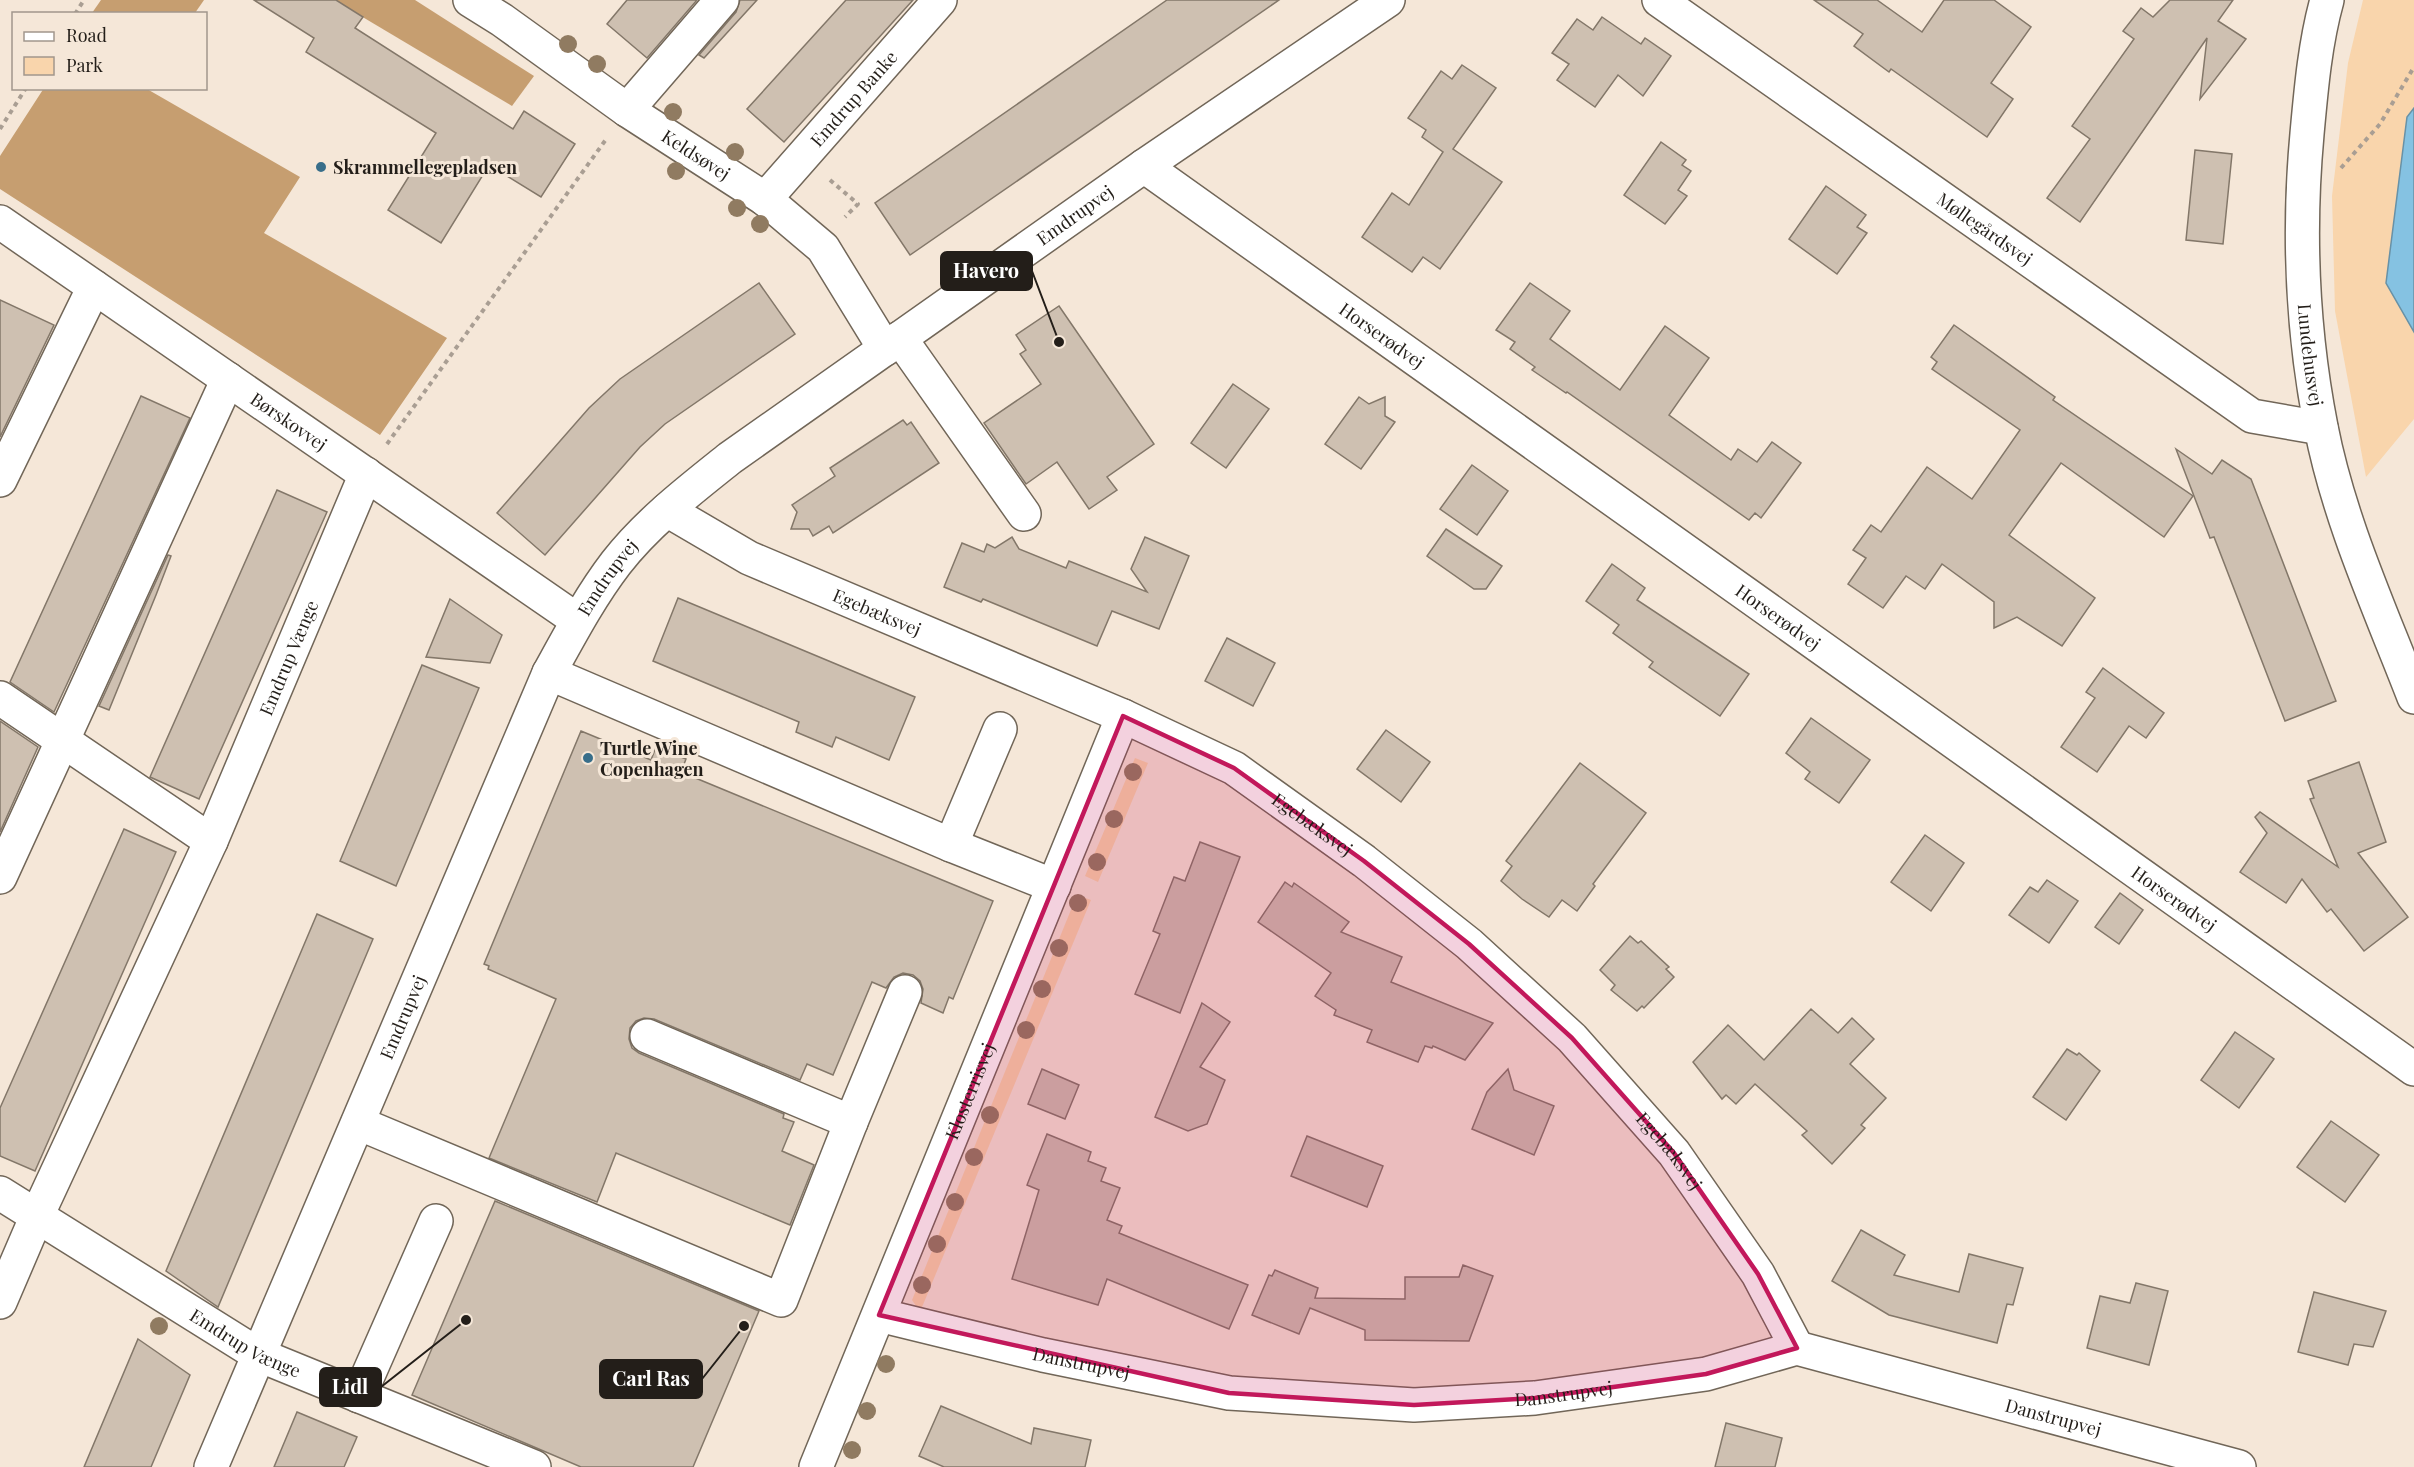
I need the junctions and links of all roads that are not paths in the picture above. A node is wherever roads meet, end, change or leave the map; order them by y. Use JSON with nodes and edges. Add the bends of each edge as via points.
{"nodes":[{"id":1,"x":470,"y":0,"type":"edge"},
{"id":2,"x":722,"y":0,"type":"edge"},
{"id":3,"x":940,"y":0,"type":"edge"},
{"id":4,"x":1388,"y":0,"type":"edge"},
{"id":5,"x":1659,"y":0,"type":"edge"},
{"id":6,"x":2327,"y":0,"type":"edge"},
{"id":7,"x":509,"y":10,"type":"edge"},
{"id":8,"x":627,"y":110,"type":"junction"},
{"id":9,"x":1144,"y":166,"type":"junction"},
{"id":10,"x":765,"y":199,"type":"junction"},
{"id":11,"x":0,"y":222,"type":"edge"},
{"id":12,"x":94,"y":287,"type":"junction"},
{"id":13,"x":893,"y":344,"type":"junction"},
{"id":14,"x":228,"y":379,"type":"junction"},
{"id":15,"x":2321,"y":428,"type":"junction"},
{"id":16,"x":366,"y":474,"type":"junction"},
{"id":17,"x":0,"y":480,"type":"edge"},
{"id":18,"x":667,"y":510,"type":"junction"},
{"id":19,"x":1024,"y":514,"type":"dead end"},
{"id":20,"x":577,"y":620,"type":"junction"},
{"id":21,"x":549,"y":673,"type":"junction"},
{"id":22,"x":2414,"y":697,"type":"edge"},
{"id":23,"x":0,"y":698,"type":"edge"},
{"id":24,"x":1123,"y":716,"type":"junction"},
{"id":25,"x":1000,"y":729,"type":"dead end"},
{"id":26,"x":64,"y":740,"type":"junction"},
{"id":27,"x":212,"y":841,"type":"junction"},
{"id":28,"x":951,"y":845,"type":"junction"},
{"id":29,"x":0,"y":877,"type":"edge"},
{"id":30,"x":1054,"y":886,"type":"junction"},
{"id":31,"x":905,"y":992,"type":"dead end"},
{"id":32,"x":647,"y":1036,"type":"dead end"},
{"id":33,"x":2414,"y":1069,"type":"edge"},
{"id":34,"x":851,"y":1122,"type":"junction"},
{"id":35,"x":357,"y":1123,"type":"junction"},
{"id":36,"x":0,"y":1193,"type":"edge"},
{"id":37,"x":36,"y":1218,"type":"junction"},
{"id":38,"x":436,"y":1221,"type":"dead end"},
{"id":39,"x":0,"y":1302,"type":"edge"},
{"id":40,"x":879,"y":1315,"type":"junction"},
{"id":41,"x":1797,"y":1348,"type":"junction"},
{"id":42,"x":259,"y":1355,"type":"junction"},
{"id":43,"x":359,"y":1396,"type":"junction"},
{"id":44,"x":211,"y":1467,"type":"edge"},
{"id":45,"x":534,"y":1467,"type":"edge"},
{"id":46,"x":816,"y":1467,"type":"edge"},
{"id":47,"x":2239,"y":1467,"type":"edge"}],
"edges":[{"from":1,"to":7,"type":"street","name":"Keldsøvej"},
{"from":2,"to":8,"type":"street"},
{"from":3,"to":10,"type":"street","name":"Emdrup Banke"},
{"from":4,"to":9,"type":"street","name":"Emdrupvej"},
{"from":5,"to":15,"type":"street","name":"Møllegårdsvej","via":[[2252,416]]},
{"from":6,"to":15,"type":"street","name":"Lundehusvej","via":[[2312,81],[2303,182],[2303,305]]},
{"from":7,"to":8,"type":"street","name":"Keldsøvej"},
{"from":8,"to":10,"type":"street","name":"Keldsøvej"},
{"from":9,"to":13,"type":"street","name":"Emdrupvej"},
{"from":9,"to":33,"type":"street","name":"Horserødvej"},
{"from":10,"to":13,"type":"street","name":"Keldsøvej","via":[[819,244]]},
{"from":11,"to":12,"type":"street","name":"Børskovvej"},
{"from":12,"to":14,"type":"street","name":"Børskovvej"},
{"from":12,"to":17,"type":"street"},
{"from":13,"to":18,"type":"street","name":"Emdrupvej","via":[[730,458]]},
{"from":13,"to":19,"type":"street","name":"Keldsøvej"},
{"from":14,"to":16,"type":"street","name":"Børskovvej"},
{"from":14,"to":26,"type":"street"},
{"from":15,"to":22,"type":"street","name":"Lundehusvej","via":[[2351,533]]},
{"from":16,"to":20,"type":"street","name":"Børskovvej"},
{"from":16,"to":27,"type":"street","name":"Emdrup Vænge"},
{"from":18,"to":20,"type":"street","name":"Emdrupvej","via":[[617,562]]},
{"from":18,"to":24,"type":"street","name":"Egebæksvej","via":[[749,558]]},
{"from":20,"to":21,"type":"street","name":"Emdrupvej"},
{"from":21,"to":28,"type":"street"},
{"from":21,"to":35,"type":"street","name":"Emdrupvej"},
{"from":23,"to":26,"type":"street"},
{"from":24,"to":30,"type":"street","name":"Klosterrisvej"},
{"from":24,"to":41,"type":"street","name":"Egebæksvej","via":[[1234,768],[1354,854],[1469,944],[1572,1038],[1674,1154],[1758,1274]]},
{"from":25,"to":28,"type":"street"},
{"from":26,"to":27,"type":"street"},
{"from":26,"to":29,"type":"street"},
{"from":27,"to":37,"type":"street","name":"Emdrup Vænge"},
{"from":28,"to":30,"type":"street"},
{"from":30,"to":40,"type":"street","name":"Klosterrisvej"},
{"from":31,"to":34,"type":"street"},
{"from":32,"to":34,"type":"street"},
{"from":34,"to":35,"type":"street","via":[[781,1299]]},
{"from":35,"to":42,"type":"street","name":"Emdrupvej"},
{"from":36,"to":37,"type":"street","name":"Emdrup Vænge"},
{"from":37,"to":39,"type":"street","name":"Emdrup Vænge"},
{"from":37,"to":42,"type":"street","name":"Emdrup Vænge"},
{"from":38,"to":43,"type":"street"},
{"from":40,"to":41,"type":"street","name":"Danstrupvej","via":[[1043,1355],[1230,1393],[1414,1405],[1535,1398],[1706,1374]]},
{"from":40,"to":46,"type":"street","name":"Klosterrisvej"},
{"from":41,"to":47,"type":"street","name":"Danstrupvej"},
{"from":42,"to":43,"type":"street","name":"Emdrup Vænge"},
{"from":42,"to":44,"type":"street","name":"Emdrupvej"},
{"from":43,"to":45,"type":"street","name":"Emdrup Vænge"}]}
